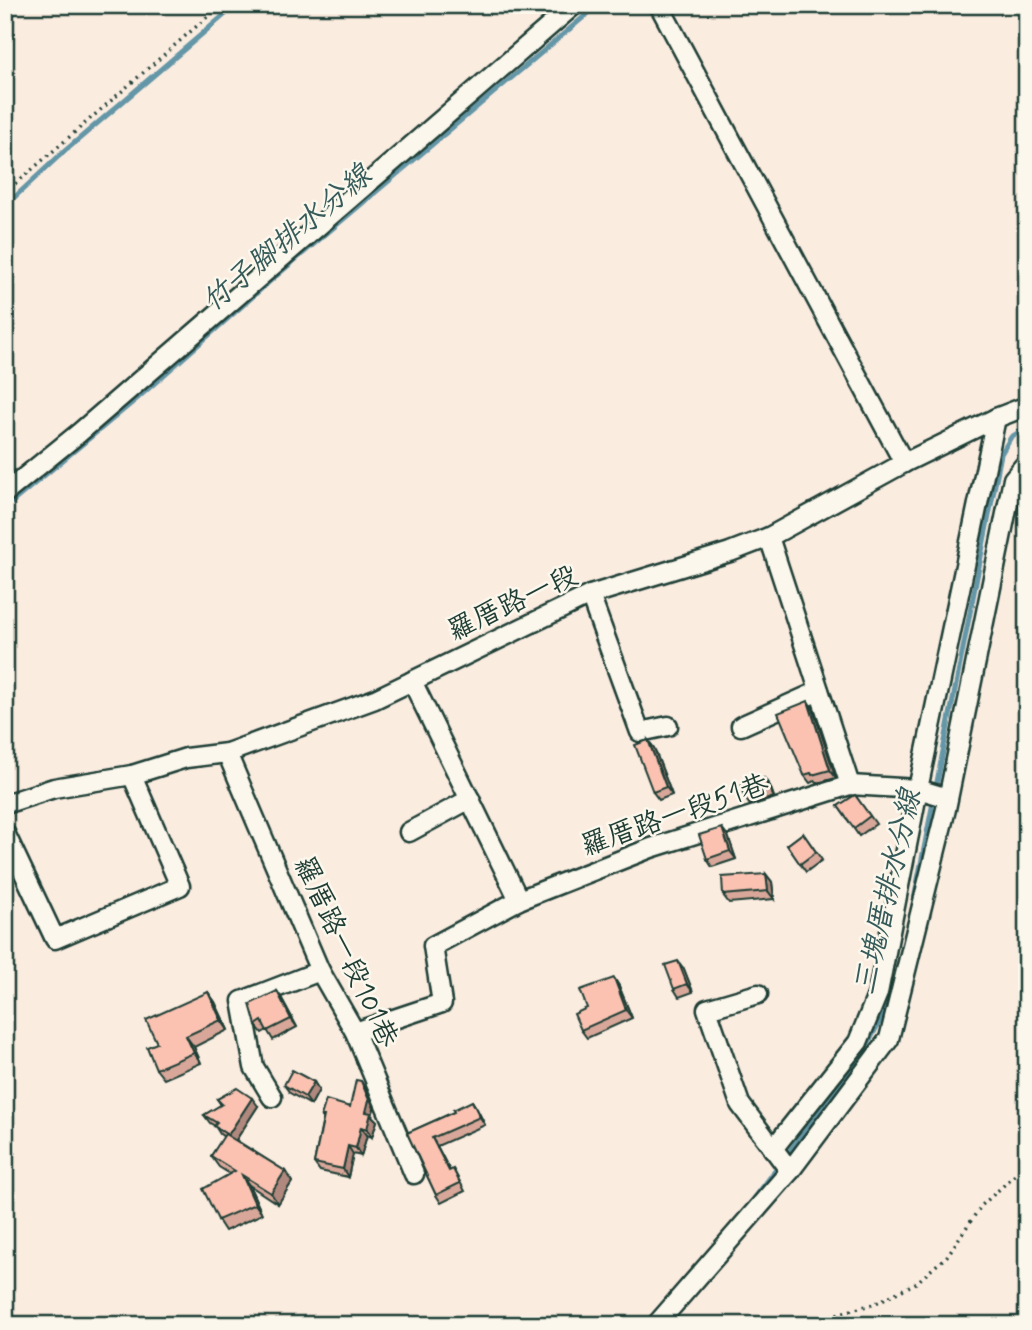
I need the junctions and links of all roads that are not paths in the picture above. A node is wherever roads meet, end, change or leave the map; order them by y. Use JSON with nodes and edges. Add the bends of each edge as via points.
{"nodes":[{"id":1,"x":574,"y":5,"type":"edge"},
{"id":2,"x":659,"y":5,"type":"edge"},
{"id":3,"x":1027,"y":406,"type":"edge"},
{"id":4,"x":996,"y":418,"type":"junction"},
{"id":5,"x":1027,"y":462,"type":"edge"},
{"id":6,"x":904,"y":463,"type":"junction"},
{"id":7,"x":5,"y":494,"type":"edge"},
{"id":8,"x":769,"y":537,"type":"junction"},
{"id":9,"x":590,"y":595,"type":"junction"},
{"id":10,"x":412,"y":681,"type":"junction"},
{"id":11,"x":819,"y":691,"type":"junction"},
{"id":12,"x":668,"y":726,"type":"dead end"},
{"id":13,"x":741,"y":726,"type":"dead end"},
{"id":14,"x":227,"y":753,"type":"junction"},
{"id":15,"x":132,"y":775,"type":"junction"},
{"id":16,"x":850,"y":785,"type":"junction"},
{"id":17,"x":934,"y":794,"type":"junction"},
{"id":18,"x":470,"y":799,"type":"junction"},
{"id":19,"x":5,"y":804,"type":"edge"},
{"id":20,"x":409,"y":832,"type":"dead end"},
{"id":21,"x":5,"y":833,"type":"edge"},
{"id":22,"x":519,"y":900,"type":"junction"},
{"id":23,"x":320,"y":971,"type":"junction"},
{"id":24,"x":758,"y":994,"type":"dead end"},
{"id":25,"x":355,"y":1032,"type":"junction"},
{"id":26,"x":272,"y":1097,"type":"dead end"},
{"id":27,"x":773,"y":1149,"type":"junction"},
{"id":28,"x":790,"y":1171,"type":"junction"},
{"id":29,"x":414,"y":1174,"type":"dead end"},
{"id":30,"x":656,"y":1325,"type":"edge"}],
"edges":[{"from":1,"to":7,"type":"street"},
{"from":2,"to":6,"type":"street"},
{"from":3,"to":4,"type":"street","name":"羅厝路一段"},
{"from":4,"to":6,"type":"street","name":"羅厝路一段"},
{"from":4,"to":17,"type":"street"},
{"from":5,"to":17,"type":"street","via":[[1013,479]]},
{"from":6,"to":8,"type":"street","name":"羅厝路一段"},
{"from":8,"to":9,"type":"street","name":"羅厝路一段"},
{"from":8,"to":11,"type":"street"},
{"from":9,"to":10,"type":"street","name":"羅厝路一段"},
{"from":9,"to":12,"type":"street","via":[[640,732]]},
{"from":10,"to":14,"type":"street","name":"羅厝路一段"},
{"from":10,"to":18,"type":"street"},
{"from":11,"to":13,"type":"street"},
{"from":11,"to":16,"type":"street"},
{"from":14,"to":15,"type":"street","name":"羅厝路一段","via":[[186,758]]},
{"from":14,"to":23,"type":"street","name":"羅厝路一段101巷"},
{"from":15,"to":19,"type":"street","name":"羅厝路一段","via":[[54,788]]},
{"from":15,"to":21,"type":"street","via":[[180,886],[55,939]]},
{"from":16,"to":17,"type":"street","name":"羅厝路一段51巷"},
{"from":16,"to":22,"type":"street","name":"羅厝路一段51巷","via":[[677,839]]},
{"from":17,"to":27,"type":"street","via":[[878,993],[858,1042]]},
{"from":17,"to":28,"type":"street","via":[[889,1039]]},
{"from":18,"to":20,"type":"street"},
{"from":18,"to":22,"type":"street"},
{"from":22,"to":25,"type":"street","name":"羅厝路一段51巷","via":[[433,946],[442,1003]]},
{"from":23,"to":25,"type":"street","name":"羅厝路一段101巷"},
{"from":23,"to":26,"type":"street","via":[[242,1001],[254,1067]]},
{"from":24,"to":27,"type":"street","via":[[707,1009],[740,1104]]},
{"from":25,"to":29,"type":"street","name":"羅厝路一段101巷"},
{"from":27,"to":28,"type":"street"},
{"from":28,"to":30,"type":"street"}]}
